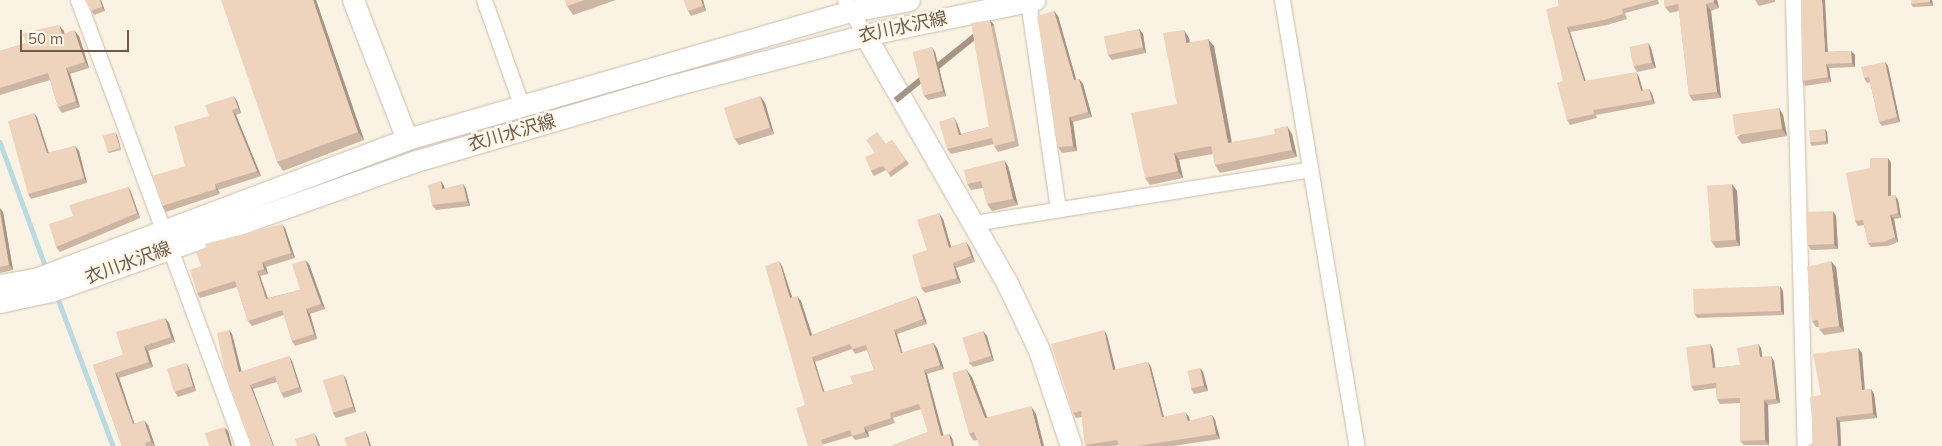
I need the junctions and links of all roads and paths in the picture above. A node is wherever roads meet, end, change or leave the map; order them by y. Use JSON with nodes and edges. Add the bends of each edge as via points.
{"nodes":[{"id":1,"x":78,"y":0,"type":"edge"},
{"id":2,"x":352,"y":0,"type":"edge"},
{"id":3,"x":484,"y":0,"type":"edge"},
{"id":4,"x":909,"y":0,"type":"edge"},
{"id":5,"x":1282,"y":0,"type":"edge"},
{"id":6,"x":1793,"y":0,"type":"edge"},
{"id":7,"x":1031,"y":1,"type":"edge"},
{"id":8,"x":848,"y":5,"type":"edge"},
{"id":9,"x":865,"y":34,"type":"junction"},
{"id":10,"x":521,"y":104,"type":"junction"},
{"id":11,"x":407,"y":139,"type":"junction"},
{"id":12,"x":1310,"y":169,"type":"junction"},
{"id":13,"x":1058,"y":208,"type":"junction"},
{"id":14,"x":974,"y":223,"type":"junction"},
{"id":15,"x":167,"y":239,"type":"junction"},
{"id":16,"x":0,"y":285,"type":"edge"},
{"id":17,"x":0,"y":302,"type":"edge"},
{"id":18,"x":243,"y":446,"type":"edge"},
{"id":19,"x":1071,"y":446,"type":"edge"},
{"id":20,"x":1357,"y":446,"type":"edge"},
{"id":21,"x":1805,"y":446,"type":"edge"}],
"edges":[{"from":1,"to":15,"type":"street"},
{"from":2,"to":11,"type":"main road"},
{"from":3,"to":10,"type":"street"},
{"from":4,"to":8,"type":"main road","name":"衣川水沢線"},
{"from":5,"to":12,"type":"street"},
{"from":6,"to":21,"type":"street"},
{"from":7,"to":9,"type":"main road","name":"衣川水沢線"},
{"from":7,"to":13,"type":"street"},
{"from":8,"to":9,"type":"street"},
{"from":8,"to":10,"type":"main road","name":"衣川水沢線"},
{"from":9,"to":14,"type":"main road"},
{"from":9,"to":15,"type":"main road","name":"衣川水沢線","via":[[416,161]]},
{"from":10,"to":11,"type":"main road","name":"衣川水沢線"},
{"from":11,"to":15,"type":"main road","name":"衣川水沢線"},
{"from":12,"to":13,"type":"street"},
{"from":12,"to":20,"type":"street"},
{"from":13,"to":14,"type":"street"},
{"from":14,"to":19,"type":"main road","via":[[1039,350]]},
{"from":15,"to":16,"type":"main road","name":"衣川水沢線","via":[[35,279]]},
{"from":15,"to":17,"type":"main road","name":"衣川水沢線","via":[[51,291]]},
{"from":15,"to":18,"type":"street"}]}
